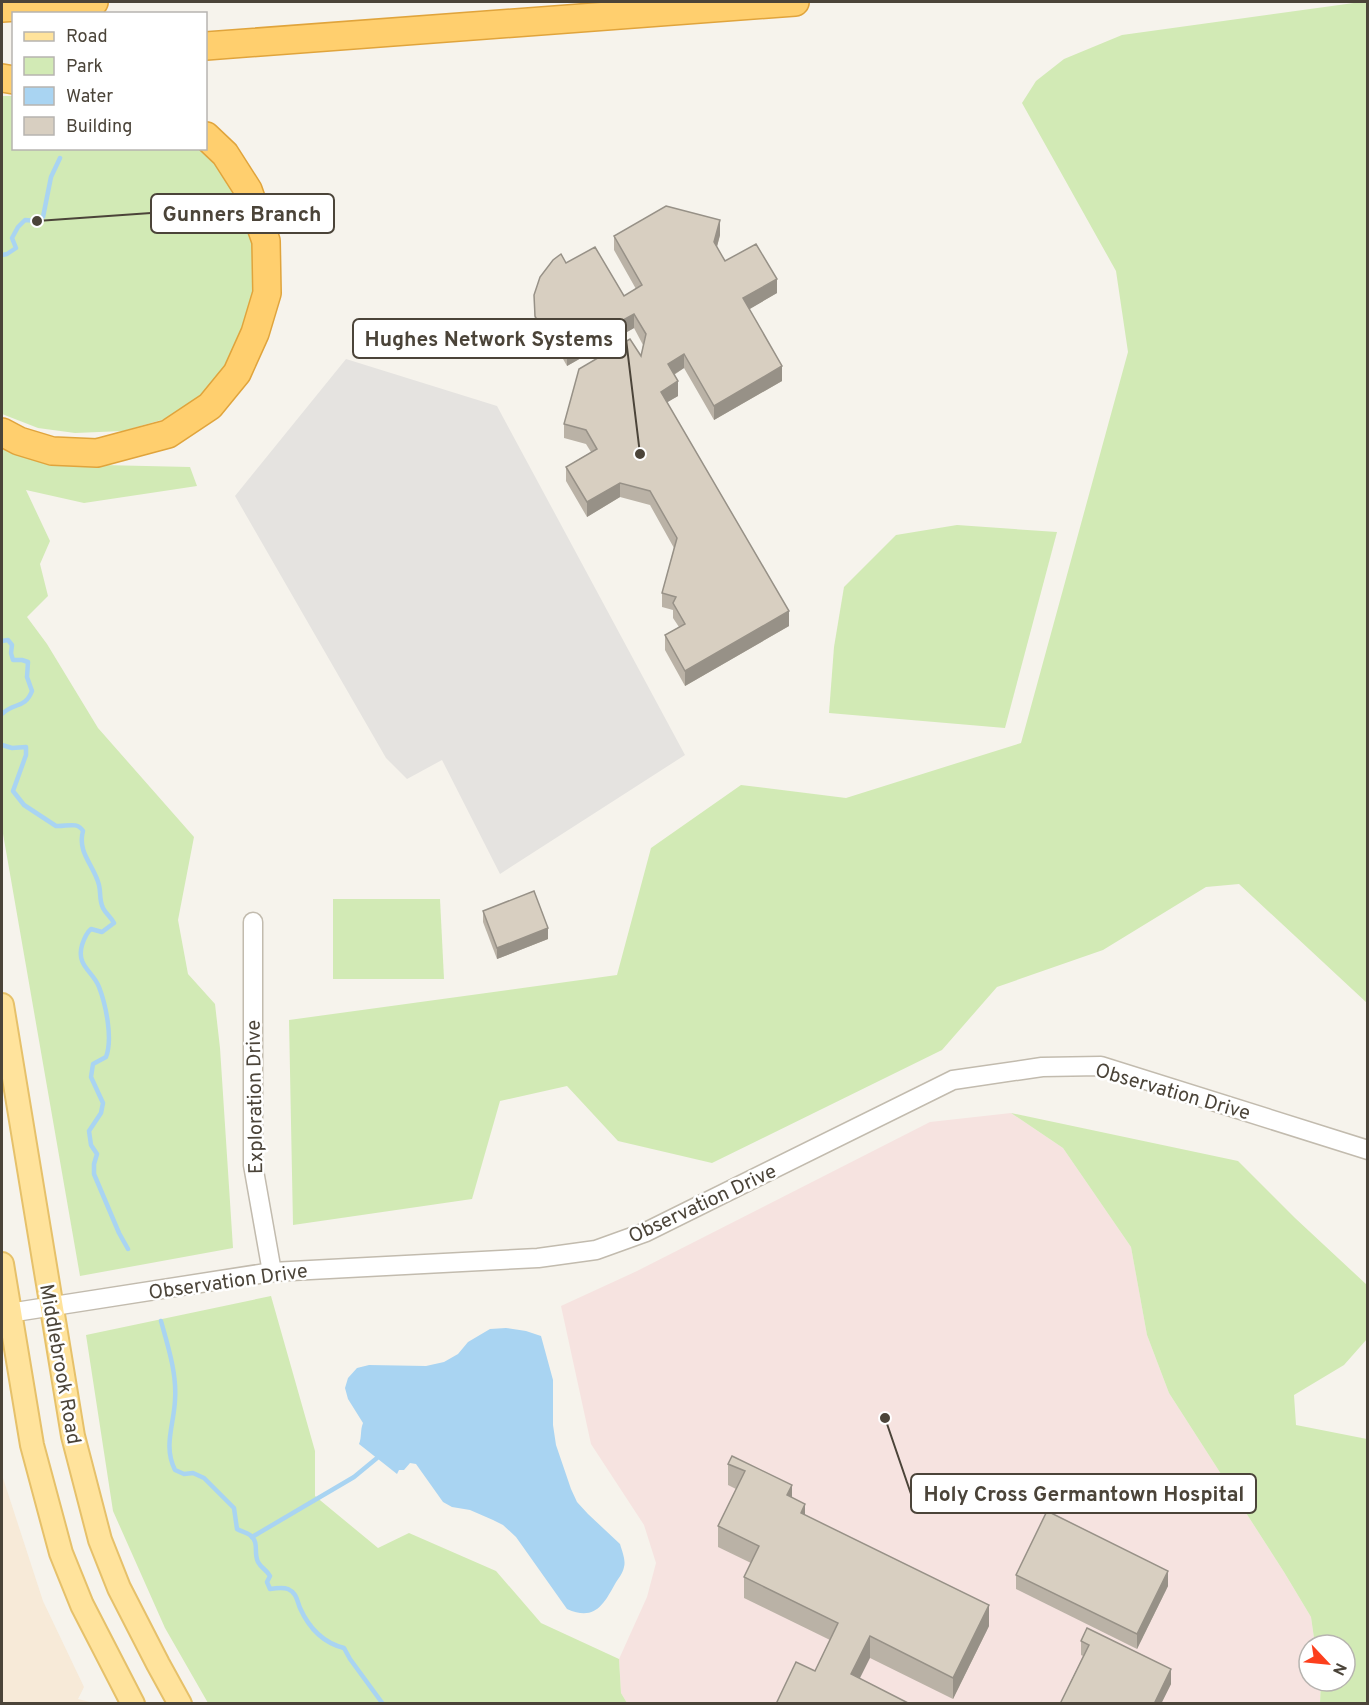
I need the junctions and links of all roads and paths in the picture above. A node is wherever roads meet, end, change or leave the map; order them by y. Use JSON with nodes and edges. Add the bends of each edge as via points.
{"nodes":[{"id":1,"x":94,"y":2,"type":"edge"},
{"id":2,"x":795,"y":2,"type":"edge"},
{"id":3,"x":2,"y":8,"type":"edge"},
{"id":4,"x":207,"y":46,"type":"edge"},
{"id":5,"x":207,"y":137,"type":"edge"},
{"id":6,"x":2,"y":432,"type":"edge"},
{"id":7,"x":253,"y":921,"type":"dead end"},
{"id":8,"x":2,"y":1005,"type":"edge"},
{"id":9,"x":1368,"y":1150,"type":"edge"},
{"id":10,"x":2,"y":1264,"type":"edge"},
{"id":11,"x":272,"y":1272,"type":"junction"},
{"id":12,"x":50,"y":1306,"type":"junction"},
{"id":13,"x":9,"y":1313,"type":"junction"},
{"id":14,"x":133,"y":1704,"type":"edge"},
{"id":15,"x":180,"y":1704,"type":"edge"}],
"edges":[{"from":1,"to":3,"type":"highway"},
{"from":2,"to":4,"type":"highway"},
{"from":5,"to":6,"type":"highway","via":[[225,154],[248,190],[266,241],[267,293],[237,373],[210,406],[168,434],[97,453],[52,451]]},
{"from":7,"to":11,"type":"street","name":"Exploration Drive","via":[[253,1165]]},
{"from":8,"to":12,"type":"main road","name":"Middlebrook Road"},
{"from":9,"to":11,"type":"street","name":"Observation Drive","via":[[1101,1066],[1042,1067],[953,1080],[646,1232],[596,1250],[538,1257]]},
{"from":10,"to":13,"type":"main road"},
{"from":11,"to":12,"type":"street","name":"Observation Drive"},
{"from":12,"to":13,"type":"street","name":"Observation Drive"},
{"from":12,"to":15,"type":"main road","name":"Middlebrook Road","via":[[73,1436],[100,1540],[124,1597]]},
{"from":13,"to":14,"type":"main road","via":[[32,1445],[61,1553],[82,1605]]}]}
